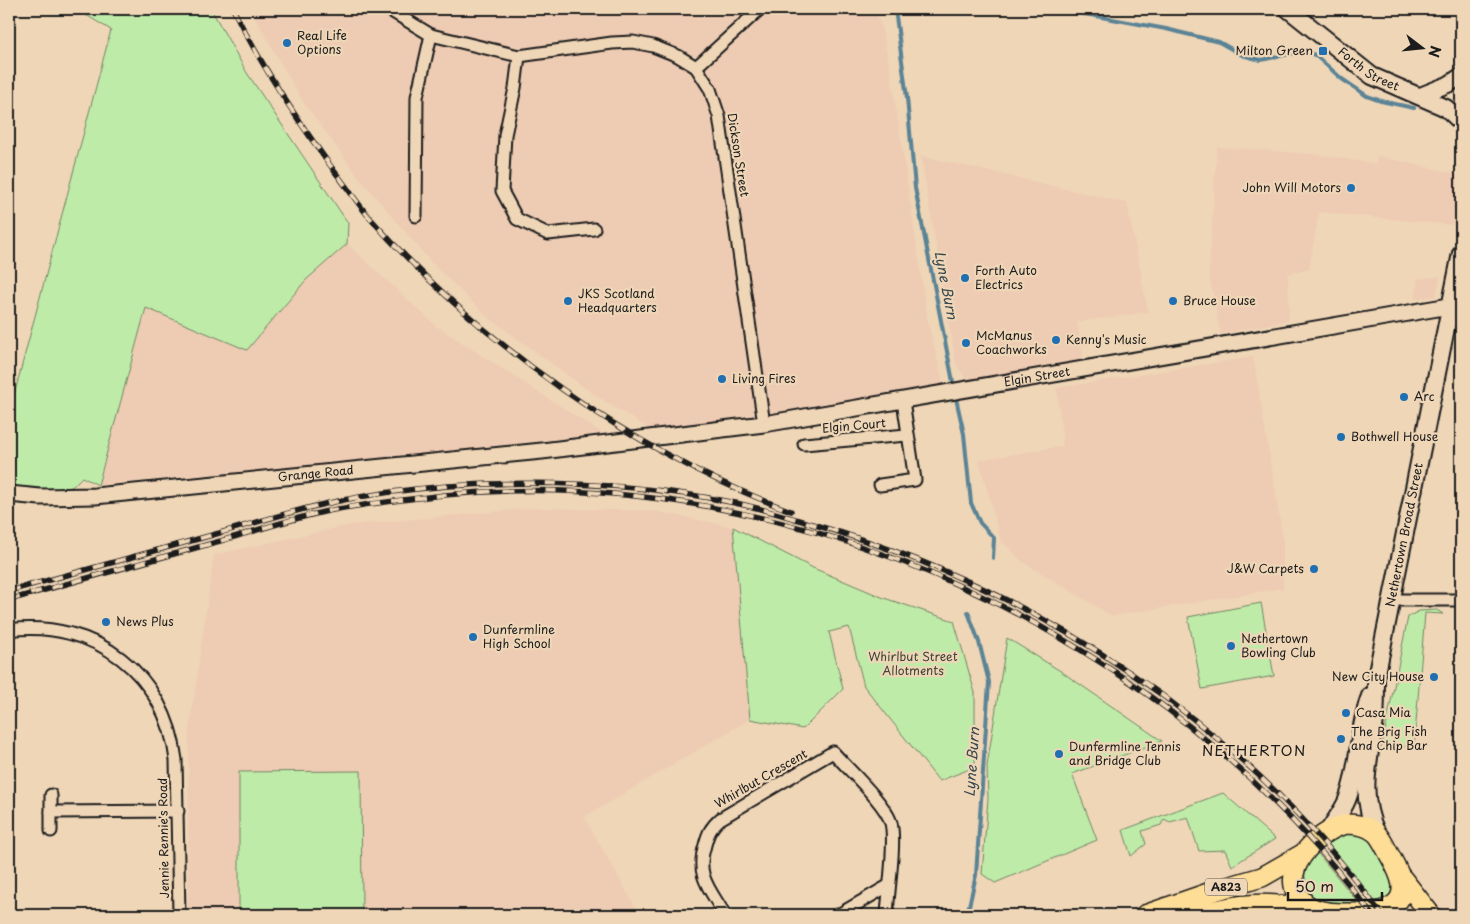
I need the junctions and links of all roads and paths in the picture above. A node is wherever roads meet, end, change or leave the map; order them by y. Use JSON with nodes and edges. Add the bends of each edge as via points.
{"nodes":[{"id":1,"x":388,"y":9,"type":"edge"},
{"id":2,"x":760,"y":9,"type":"edge"},
{"id":3,"x":1288,"y":9,"type":"edge"},
{"id":4,"x":431,"y":36,"type":"junction"},
{"id":5,"x":519,"y":56,"type":"junction"},
{"id":6,"x":696,"y":68,"type":"junction"},
{"id":7,"x":1461,"y":76,"type":"edge"},
{"id":8,"x":1419,"y":96,"type":"junction"},
{"id":9,"x":1460,"y":120,"type":"edge"},
{"id":10,"x":416,"y":216,"type":"dead end"},
{"id":11,"x":594,"y":229,"type":"dead end"},
{"id":12,"x":1461,"y":253,"type":"edge"},
{"id":13,"x":1457,"y":305,"type":"edge"},
{"id":14,"x":903,"y":401,"type":"junction"},
{"id":15,"x":764,"y":424,"type":"junction"},
{"id":16,"x":907,"y":435,"type":"junction"},
{"id":17,"x":622,"y":440,"type":"joint"},
{"id":18,"x":804,"y":444,"type":"dead end"},
{"id":19,"x":880,"y":485,"type":"dead end"},
{"id":20,"x":9,"y":494,"type":"edge"},
{"id":21,"x":1391,"y":600,"type":"junction"},
{"id":22,"x":1461,"y":600,"type":"edge"},
{"id":23,"x":9,"y":630,"type":"edge"},
{"id":24,"x":1376,"y":678,"type":"junction"},
{"id":25,"x":52,"y":795,"type":"dead end"},
{"id":26,"x":51,"y":812,"type":"junction"},
{"id":27,"x":178,"y":812,"type":"junction"},
{"id":28,"x":1329,"y":830,"type":"junction"},
{"id":29,"x":51,"y":831,"type":"dead end"},
{"id":30,"x":1377,"y":834,"type":"junction"},
{"id":31,"x":1304,"y":853,"type":"junction"},
{"id":32,"x":1402,"y":878,"type":"junction"},
{"id":33,"x":888,"y":886,"type":"junction"},
{"id":34,"x":1319,"y":912,"type":"edge"},
{"id":35,"x":1396,"y":912,"type":"edge"},
{"id":36,"x":1363,"y":914,"type":"edge"},
{"id":37,"x":179,"y":915,"type":"edge"},
{"id":38,"x":725,"y":915,"type":"edge"},
{"id":39,"x":838,"y":915,"type":"edge"},
{"id":40,"x":887,"y":915,"type":"edge"},
{"id":41,"x":1145,"y":915,"type":"edge"},
{"id":42,"x":1197,"y":915,"type":"edge"},
{"id":43,"x":1432,"y":915,"type":"edge"}],
"edges":[{"from":1,"to":4,"type":"street","name":"Dickson Street"},
{"from":2,"to":6,"type":"street"},
{"from":3,"to":8,"type":"main road","name":"Forth Street","via":[[1372,76]]},
{"from":4,"to":5,"type":"street","name":"Dickson Street"},
{"from":4,"to":10,"type":"street","via":[[417,97]]},
{"from":5,"to":6,"type":"street","name":"Dickson Street","via":[[612,42],[633,42],[678,56]]},
{"from":5,"to":11,"type":"street","via":[[505,135],[502,191],[517,219],[548,234]]},
{"from":6,"to":15,"type":"street","name":"Dickson Street","via":[[710,88],[719,116]]},
{"from":7,"to":8,"type":"street"},
{"from":8,"to":9,"type":"main road","name":"Forth Street","via":[[1446,108]]},
{"from":12,"to":13,"type":"main road","name":"Nethertown Broad Street"},
{"from":13,"to":14,"type":"street","name":"Elgin Street"},
{"from":13,"to":21,"type":"main road","name":"Nethertown Broad Street"},
{"from":14,"to":15,"type":"street","name":"Elgin Street"},
{"from":14,"to":16,"type":"street"},
{"from":15,"to":17,"type":"street","name":"Elgin Street"},
{"from":16,"to":18,"type":"street","name":"Elgin Court"},
{"from":16,"to":19,"type":"street","via":[[915,480]]},
{"from":17,"to":20,"type":"street","name":"Grange Road","via":[[95,496]]},
{"from":21,"to":22,"type":"street"},
{"from":21,"to":24,"type":"main road","name":"Nethertown Broad Street"},
{"from":23,"to":27,"type":"street","name":"Jennie Rennie's Road","via":[[56,629],[77,635],[115,653],[153,691],[173,736]]},
{"from":24,"to":28,"type":"main road","name":"Nethertown Broad Street","via":[[1363,717],[1350,790]]},
{"from":24,"to":30,"type":"main road","name":"Nethertown Broad Street","via":[[1375,719],[1365,783],[1368,807]]},
{"from":25,"to":26,"type":"street"},
{"from":26,"to":27,"type":"street"},
{"from":26,"to":29,"type":"street"},
{"from":27,"to":37,"type":"street","name":"Jennie Rennie's Road"},
{"from":28,"to":30,"type":"main road","number":"A823","via":[[1355,824]]},
{"from":28,"to":31,"type":"main road","number":"A823"},
{"from":30,"to":32,"type":"main road"},
{"from":31,"to":34,"type":"main road","number":"A823","via":[[1296,865],[1293,881],[1300,897]]},
{"from":31,"to":41,"type":"main road","number":"A823","via":[[1262,876]]},
{"from":32,"to":35,"type":"main road","number":"A823"},
{"from":32,"to":43,"type":"main road"},
{"from":33,"to":38,"type":"street","name":"Whirlbut Crescent","via":[[891,823],[883,808],[833,752],[720,818],[710,829],[700,860],[702,874]]},
{"from":33,"to":39,"type":"street"},
{"from":33,"to":40,"type":"street"},
{"from":34,"to":36,"type":"main road","number":"A823"},
{"from":34,"to":42,"type":"main road","number":"A823","via":[[1267,903],[1222,908]]},
{"from":35,"to":36,"type":"main road","number":"A823"}]}
